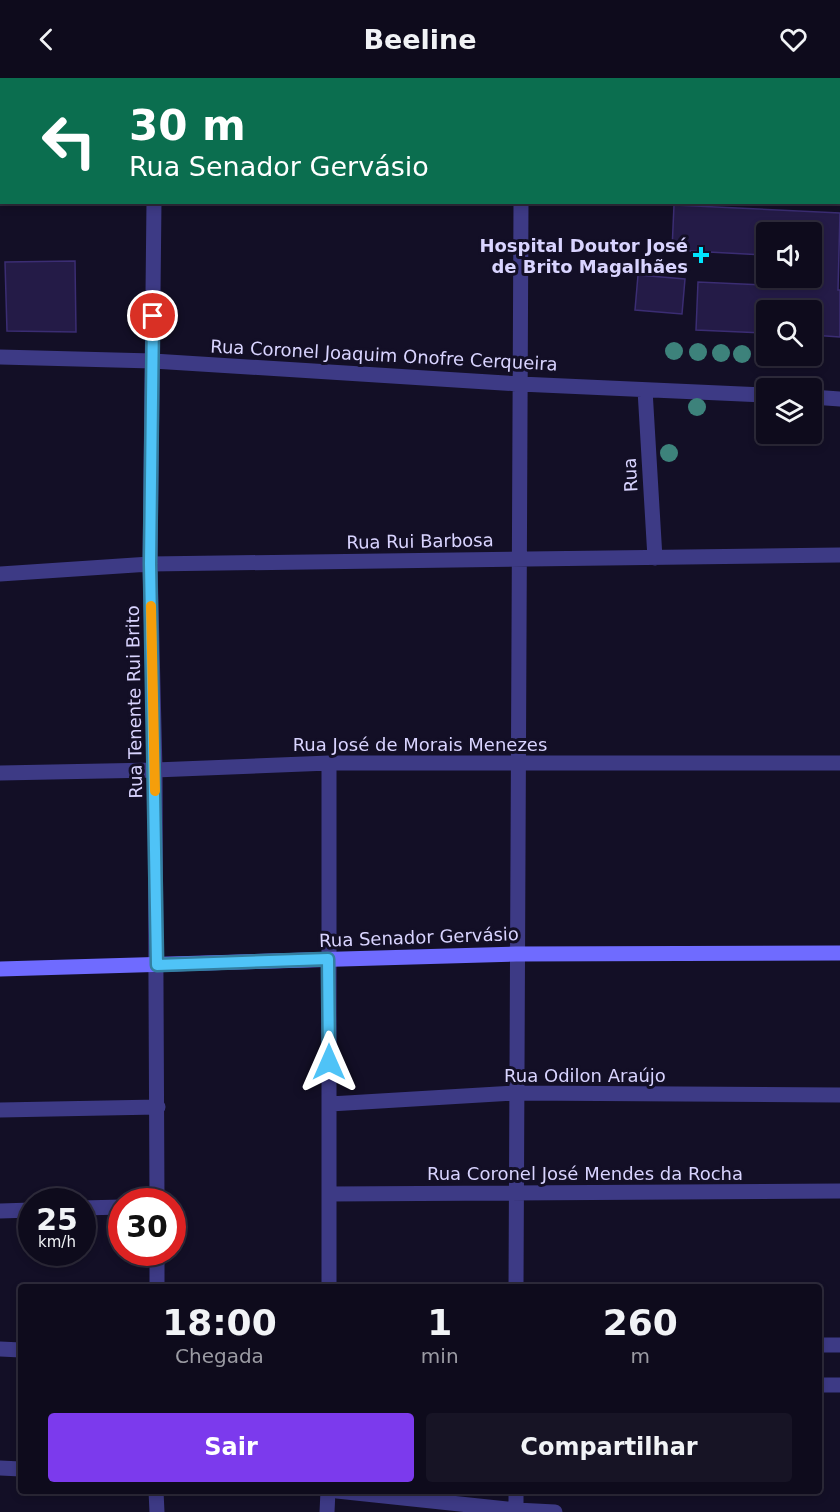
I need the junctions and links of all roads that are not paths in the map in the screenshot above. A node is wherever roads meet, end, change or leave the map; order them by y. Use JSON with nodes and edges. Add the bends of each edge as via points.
{"nodes":[{"id":1,"x":154,"y":204,"type":"edge"},
{"id":2,"x":521,"y":204,"type":"edge"},
{"id":3,"x":0,"y":357,"type":"edge"},
{"id":4,"x":153,"y":361,"type":"junction"},
{"id":5,"x":520,"y":384,"type":"junction"},
{"id":6,"x":645,"y":390,"type":"junction"},
{"id":7,"x":756,"y":395,"type":"edge"},
{"id":8,"x":822,"y":398,"type":"edge"},
{"id":9,"x":840,"y":399,"type":"edge"},
{"id":10,"x":840,"y":555,"type":"edge"},
{"id":11,"x":655,"y":558,"type":"junction"},
{"id":12,"x":519,"y":559,"type":"junction"},
{"id":13,"x":150,"y":564,"type":"junction"},
{"id":14,"x":0,"y":574,"type":"edge"},
{"id":15,"x":329,"y":763,"type":"junction"},
{"id":16,"x":518,"y":763,"type":"junction"},
{"id":17,"x":840,"y":764,"type":"edge"},
{"id":18,"x":155,"y":770,"type":"junction"},
{"id":19,"x":0,"y":773,"type":"edge"},
{"id":20,"x":840,"y":953,"type":"edge"},
{"id":21,"x":516,"y":954,"type":"junction"},
{"id":22,"x":328,"y":959,"type":"junction"},
{"id":23,"x":157,"y":965,"type":"junction"},
{"id":24,"x":0,"y":969,"type":"edge"},
{"id":25,"x":516,"y":1093,"type":"junction"},
{"id":26,"x":840,"y":1095,"type":"edge"},
{"id":27,"x":330,"y":1104,"type":"junction"},
{"id":28,"x":158,"y":1107,"type":"junction"},
{"id":29,"x":0,"y":1110,"type":"edge"},
{"id":30,"x":157,"y":1188,"type":"edge"},
{"id":31,"x":840,"y":1191,"type":"edge"},
{"id":32,"x":330,"y":1194,"type":"junction"},
{"id":33,"x":515,"y":1194,"type":"junction"},
{"id":34,"x":18,"y":1210,"type":"edge"},
{"id":35,"x":0,"y":1211,"type":"edge"},
{"id":36,"x":157,"y":1266,"type":"edge"},
{"id":37,"x":157,"y":1284,"type":"edge"},
{"id":38,"x":329,"y":1284,"type":"edge"},
{"id":39,"x":516,"y":1284,"type":"edge"},
{"id":40,"x":840,"y":1345,"type":"edge"},
{"id":41,"x":822,"y":1346,"type":"edge"},
{"id":42,"x":0,"y":1349,"type":"edge"},
{"id":43,"x":18,"y":1350,"type":"edge"},
{"id":44,"x":840,"y":1384,"type":"edge"},
{"id":45,"x":822,"y":1385,"type":"edge"},
{"id":46,"x":0,"y":1468,"type":"edge"},
{"id":47,"x":18,"y":1469,"type":"edge"},
{"id":48,"x":156,"y":1494,"type":"edge"},
{"id":49,"x":328,"y":1494,"type":"edge"},
{"id":50,"x":364,"y":1494,"type":"edge"},
{"id":51,"x":516,"y":1494,"type":"edge"},
{"id":52,"x":516,"y":1511,"type":"edge"},
{"id":53,"x":157,"y":1512,"type":"edge"},
{"id":54,"x":327,"y":1512,"type":"edge"},
{"id":55,"x":555,"y":1512,"type":"edge"}],
"edges":[{"from":1,"to":4,"type":"street","name":"Rua Tenente Rui Brito"},
{"from":2,"to":5,"type":"street"},
{"from":3,"to":4,"type":"street","name":"Rua Coronel Joaquim Onofre Cerqueira"},
{"from":4,"to":5,"type":"street","name":"Rua Coronel Joaquim Onofre Cerqueira"},
{"from":4,"to":13,"type":"street","name":"Rua Tenente Rui Brito"},
{"from":5,"to":6,"type":"street","name":"Rua Coronel Joaquim Onofre Cerqueira"},
{"from":5,"to":12,"type":"street"},
{"from":6,"to":7,"type":"street","name":"Rua Coronel Joaquim Onofre Cerqueira"},
{"from":6,"to":11,"type":"street","name":"Rua"},
{"from":8,"to":9,"type":"street"},
{"from":10,"to":11,"type":"street","name":"Rua Rui Barbosa"},
{"from":11,"to":12,"type":"street","name":"Rua Rui Barbosa"},
{"from":12,"to":13,"type":"street","name":"Rua Rui Barbosa"},
{"from":12,"to":16,"type":"street"},
{"from":13,"to":14,"type":"street","name":"Rua Rui Barbosa"},
{"from":13,"to":18,"type":"street","name":"Rua Tenente Rui Brito"},
{"from":15,"to":16,"type":"street","name":"Rua José de Morais Menezes"},
{"from":15,"to":18,"type":"street","name":"Rua José de Morais Menezes"},
{"from":15,"to":22,"type":"street"},
{"from":16,"to":17,"type":"street","name":"Rua José de Morais Menezes"},
{"from":16,"to":21,"type":"street"},
{"from":18,"to":19,"type":"street","name":"Rua José de Morais Menezes"},
{"from":18,"to":23,"type":"street","name":"Rua Tenente Rui Brito"},
{"from":20,"to":21,"type":"main road","name":"Rua Senador Gervásio"},
{"from":21,"to":22,"type":"main road","name":"Rua Senador Gervásio"},
{"from":21,"to":25,"type":"street"},
{"from":22,"to":23,"type":"main road","name":"Rua Senador Gervásio"},
{"from":22,"to":27,"type":"street"},
{"from":23,"to":24,"type":"main road","name":"Rua Senador Gervásio"},
{"from":23,"to":28,"type":"street","name":"Rua Tenente Rui Brito"},
{"from":25,"to":26,"type":"street","name":"Rua Odilon Araújo"},
{"from":25,"to":27,"type":"street","name":"Rua Odilon Araújo"},
{"from":25,"to":33,"type":"street"},
{"from":27,"to":32,"type":"street"},
{"from":28,"to":29,"type":"street"},
{"from":28,"to":30,"type":"street","name":"Rua Tenente Rui Brito"},
{"from":31,"to":33,"type":"street","name":"Rua Coronel José Mendes da Rocha"},
{"from":32,"to":33,"type":"street","name":"Rua Coronel José Mendes da Rocha"},
{"from":32,"to":38,"type":"street"},
{"from":33,"to":39,"type":"street"},
{"from":34,"to":35,"type":"street"},
{"from":36,"to":37,"type":"street"},
{"from":40,"to":41,"type":"street"},
{"from":42,"to":43,"type":"street"},
{"from":44,"to":45,"type":"street"},
{"from":46,"to":47,"type":"street"},
{"from":48,"to":53,"type":"street"},
{"from":49,"to":54,"type":"street"},
{"from":50,"to":52,"type":"street"},
{"from":51,"to":52,"type":"street"},
{"from":52,"to":55,"type":"street"}]}
